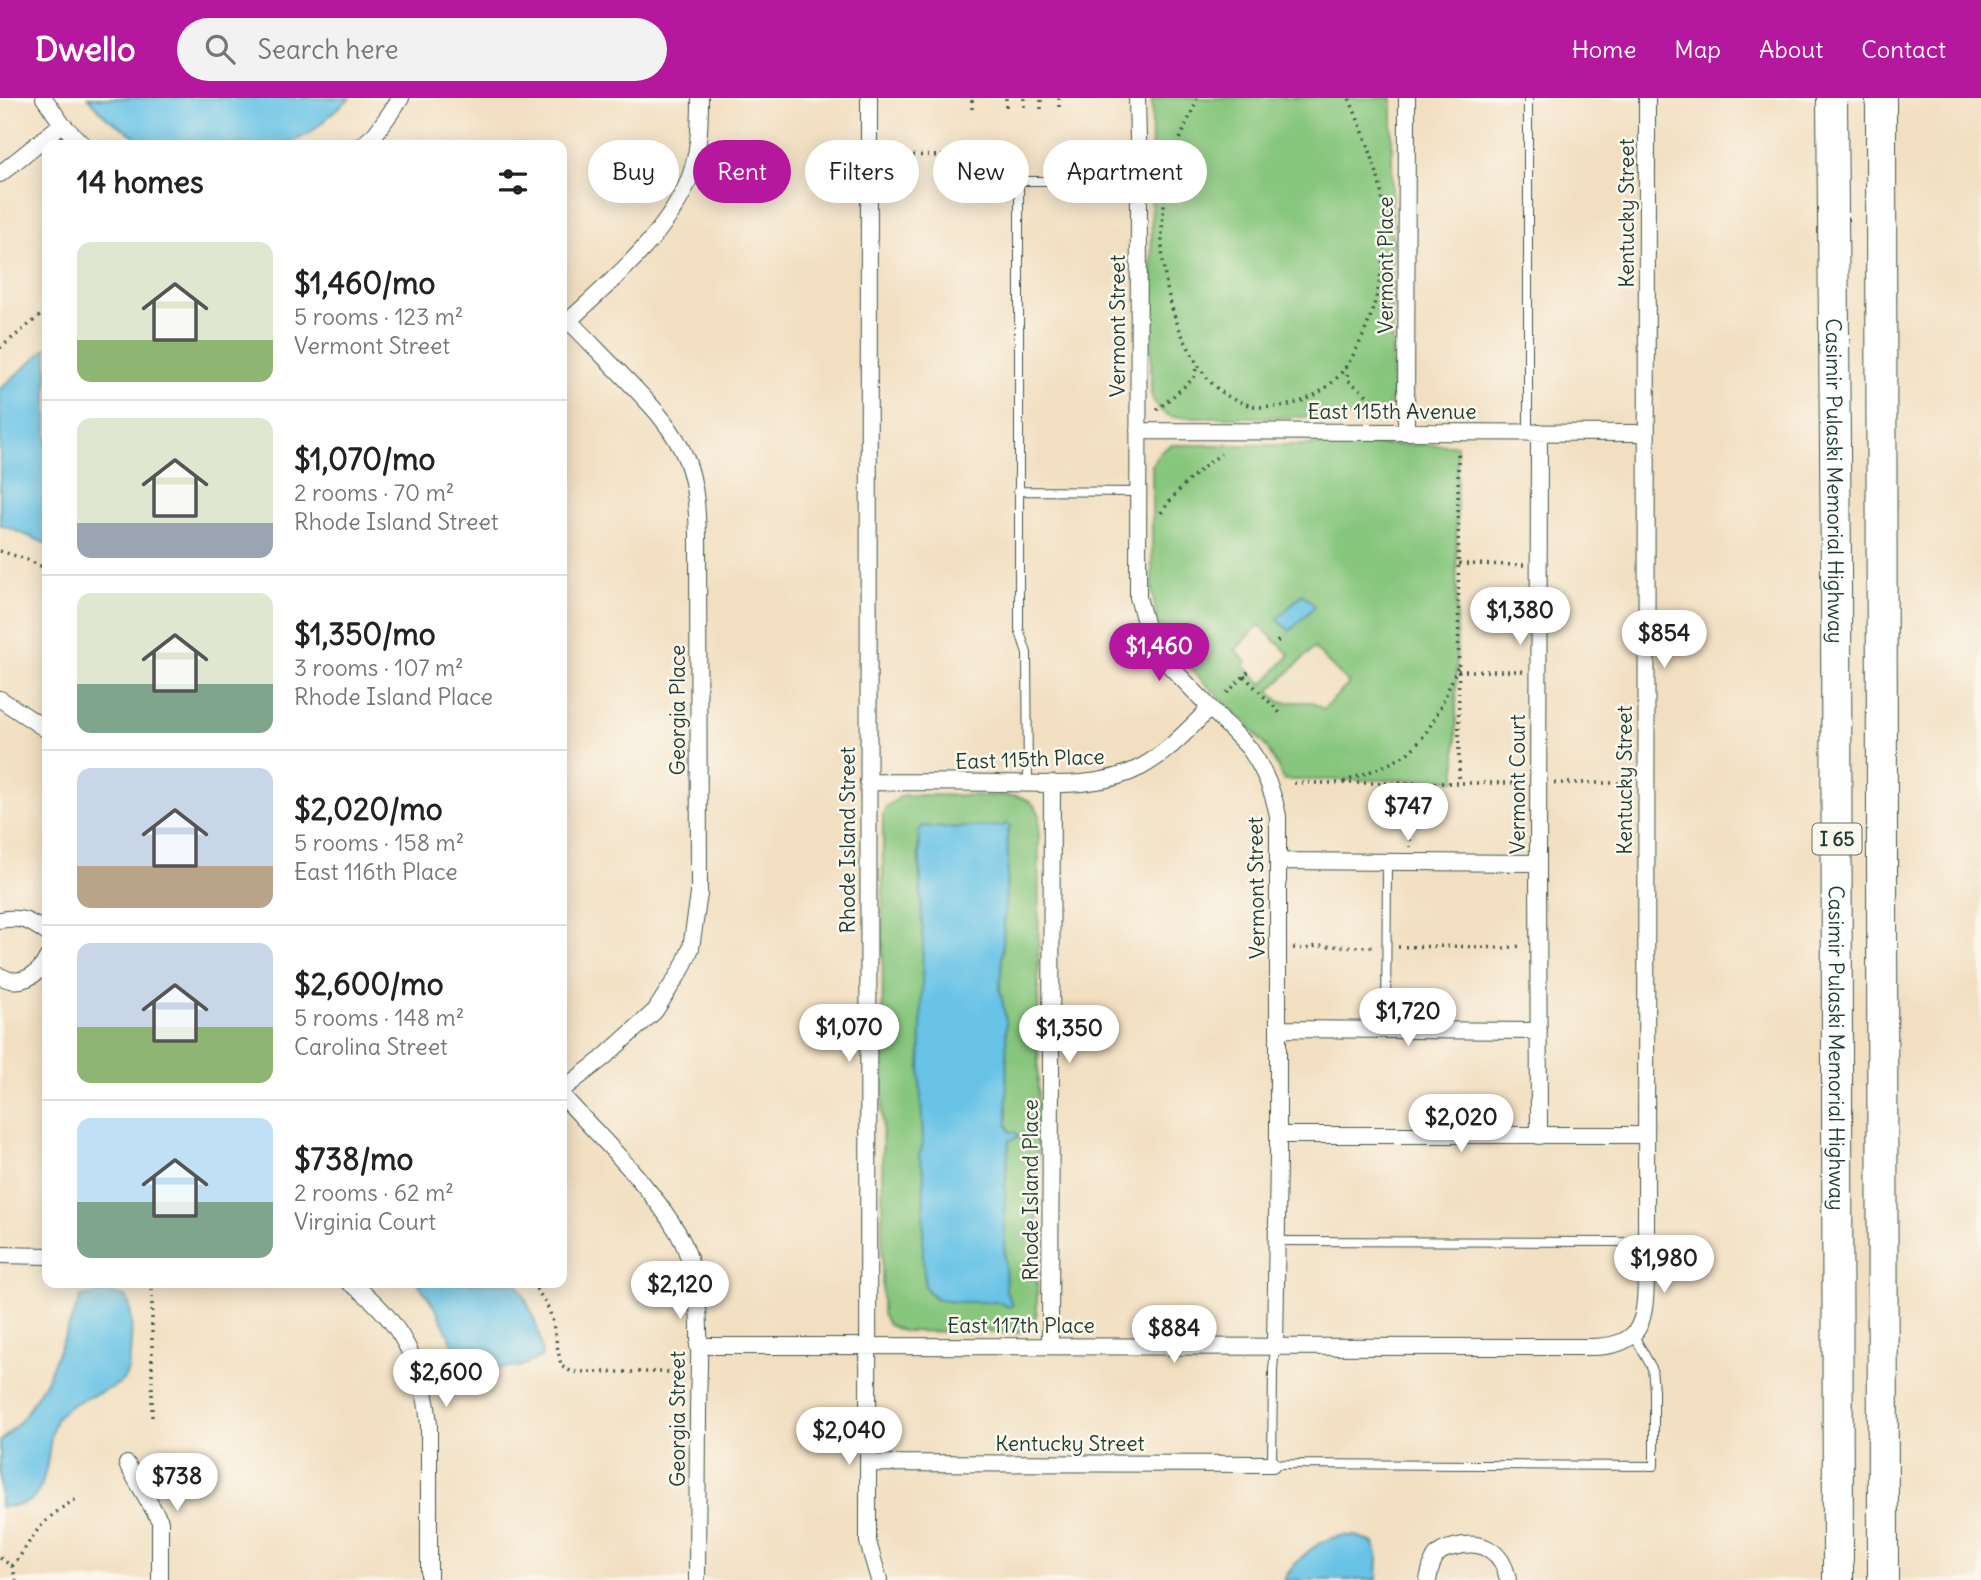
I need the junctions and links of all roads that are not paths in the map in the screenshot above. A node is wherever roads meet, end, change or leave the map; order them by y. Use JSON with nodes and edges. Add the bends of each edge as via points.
{"nodes":[{"id":1,"x":44,"y":98,"type":"edge"},
{"id":2,"x":401,"y":98,"type":"edge"},
{"id":3,"x":700,"y":98,"type":"edge"},
{"id":4,"x":869,"y":98,"type":"edge"},
{"id":5,"x":1137,"y":98,"type":"edge"},
{"id":6,"x":1406,"y":98,"type":"edge"},
{"id":7,"x":1528,"y":98,"type":"edge"},
{"id":8,"x":1647,"y":98,"type":"edge"},
{"id":9,"x":1832,"y":98,"type":"edge"},
{"id":10,"x":1881,"y":98,"type":"edge"},
{"id":11,"x":62,"y":124,"type":"junction"},
{"id":12,"x":42,"y":140,"type":"edge"},
{"id":13,"x":42,"y":140,"type":"edge"},
{"id":14,"x":78,"y":140,"type":"edge"},
{"id":15,"x":368,"y":140,"type":"edge"},
{"id":16,"x":1138,"y":140,"type":"edge"},
{"id":17,"x":0,"y":174,"type":"edge"},
{"id":18,"x":1019,"y":203,"type":"edge"},
{"id":19,"x":1139,"y":203,"type":"edge"},
{"id":20,"x":567,"y":322,"type":"edge"},
{"id":21,"x":567,"y":326,"type":"edge"},
{"id":22,"x":1138,"y":431,"type":"junction"},
{"id":23,"x":1406,"y":432,"type":"junction"},
{"id":24,"x":1534,"y":432,"type":"junction"},
{"id":25,"x":1646,"y":433,"type":"junction"},
{"id":26,"x":1018,"y":491,"type":"junction"},
{"id":27,"x":1139,"y":492,"type":"junction"},
{"id":28,"x":0,"y":699,"type":"edge"},
{"id":29,"x":1210,"y":708,"type":"junction"},
{"id":30,"x":42,"y":727,"type":"edge"},
{"id":31,"x":868,"y":782,"type":"junction"},
{"id":32,"x":1028,"y":783,"type":"junction"},
{"id":33,"x":1052,"y":783,"type":"junction"},
{"id":34,"x":1278,"y":861,"type":"junction"},
{"id":35,"x":1387,"y":862,"type":"junction"},
{"id":36,"x":1538,"y":863,"type":"junction"},
{"id":37,"x":0,"y":920,"type":"edge"},
{"id":38,"x":42,"y":930,"type":"edge"},
{"id":39,"x":42,"y":968,"type":"edge"},
{"id":40,"x":0,"y":976,"type":"edge"},
{"id":41,"x":1278,"y":1028,"type":"junction"},
{"id":42,"x":1386,"y":1030,"type":"junction"},
{"id":43,"x":1539,"y":1031,"type":"junction"},
{"id":44,"x":567,"y":1088,"type":"edge"},
{"id":45,"x":567,"y":1098,"type":"edge"},
{"id":46,"x":1278,"y":1135,"type":"junction"},
{"id":47,"x":1645,"y":1135,"type":"junction"},
{"id":48,"x":1539,"y":1136,"type":"junction"},
{"id":49,"x":1277,"y":1241,"type":"junction"},
{"id":50,"x":1645,"y":1242,"type":"junction"},
{"id":51,"x":0,"y":1255,"type":"edge"},
{"id":52,"x":42,"y":1256,"type":"edge"},
{"id":53,"x":356,"y":1288,"type":"edge"},
{"id":54,"x":1633,"y":1334,"type":"junction"},
{"id":55,"x":698,"y":1346,"type":"junction"},
{"id":56,"x":867,"y":1346,"type":"junction"},
{"id":57,"x":1050,"y":1346,"type":"junction"},
{"id":58,"x":1275,"y":1347,"type":"junction"},
{"id":59,"x":867,"y":1463,"type":"junction"},
{"id":60,"x":127,"y":1464,"type":"dead end"},
{"id":61,"x":1272,"y":1464,"type":"junction"},
{"id":62,"x":160,"y":1580,"type":"edge"},
{"id":63,"x":429,"y":1580,"type":"edge"},
{"id":64,"x":697,"y":1580,"type":"edge"},
{"id":65,"x":879,"y":1580,"type":"edge"},
{"id":66,"x":1428,"y":1580,"type":"edge"},
{"id":67,"x":1508,"y":1580,"type":"edge"},
{"id":68,"x":1838,"y":1580,"type":"edge"},
{"id":69,"x":1883,"y":1580,"type":"edge"}],
"edges":[{"from":1,"to":11,"type":"street"},
{"from":2,"to":15,"type":"street"},
{"from":3,"to":20,"type":"street","via":[[693,167],[673,213],[646,246]]},
{"from":4,"to":31,"type":"street","name":"Rhode Island Street"},
{"from":5,"to":16,"type":"street","name":"Vermont Street"},
{"from":6,"to":23,"type":"street","name":"Vermont Place"},
{"from":7,"to":24,"type":"lane"},
{"from":8,"to":25,"type":"street","name":"Kentucky Street"},
{"from":9,"to":68,"type":"highway","name":"Casimir Pulaski Memorial Highway","number":"I 65"},
{"from":10,"to":69,"type":"highway","number":"I 65"},
{"from":11,"to":12,"type":"street"},
{"from":11,"to":14,"type":"street"},
{"from":13,"to":17,"type":"street"},
{"from":18,"to":26,"type":"lane"},
{"from":19,"to":22,"type":"street","name":"Vermont Street"},
{"from":21,"to":44,"type":"street","name":"Georgia Place","via":[[660,414],[679,443],[694,485],[699,894],[691,948],[655,1011]]},
{"from":22,"to":23,"type":"street","name":"East 115th Avenue"},
{"from":22,"to":27,"type":"street","name":"Vermont Street"},
{"from":23,"to":24,"type":"street","name":"East 115th Avenue"},
{"from":24,"to":25,"type":"street","name":"East 115th Avenue"},
{"from":24,"to":36,"type":"street","name":"Vermont Court","via":[[1539,565]]},
{"from":25,"to":47,"type":"street","name":"Kentucky Street"},
{"from":26,"to":27,"type":"lane"},
{"from":26,"to":32,"type":"lane","via":[[1019,629],[1027,653]]},
{"from":27,"to":29,"type":"street","name":"Vermont Street","via":[[1138,597],[1147,630],[1165,661]]},
{"from":28,"to":30,"type":"street"},
{"from":29,"to":33,"type":"street","name":"East 115th Place","via":[[1164,752],[1139,768],[1090,782]]},
{"from":29,"to":34,"type":"street","name":"Vermont Street","via":[[1249,748],[1268,780],[1278,816]]},
{"from":31,"to":32,"type":"street","name":"East 115th Place"},
{"from":31,"to":56,"type":"street","name":"Rhode Island Street"},
{"from":32,"to":33,"type":"street","name":"East 115th Place"},
{"from":33,"to":57,"type":"street","name":"Rhode Island Place"},
{"from":34,"to":35,"type":"street"},
{"from":34,"to":41,"type":"street","name":"Vermont Street"},
{"from":35,"to":36,"type":"street"},
{"from":35,"to":42,"type":"lane"},
{"from":36,"to":43,"type":"street","name":"Vermont Court"},
{"from":37,"to":38,"type":"street","via":[[25,919]]},
{"from":39,"to":40,"type":"street","via":[[20,981]]},
{"from":41,"to":42,"type":"street"},
{"from":41,"to":46,"type":"street","name":"Vermont Street"},
{"from":42,"to":43,"type":"street"},
{"from":43,"to":48,"type":"street","name":"Vermont Court"},
{"from":45,"to":55,"type":"street","name":"Georgia Street","via":[[645,1187],[679,1234],[695,1285]]},
{"from":46,"to":48,"type":"street"},
{"from":46,"to":49,"type":"street","name":"Vermont Street"},
{"from":47,"to":48,"type":"street"},
{"from":47,"to":50,"type":"street","name":"Kentucky Street"},
{"from":49,"to":50,"type":"lane"},
{"from":49,"to":58,"type":"street","name":"Vermont Street"},
{"from":50,"to":54,"type":"street","name":"Kentucky Street","via":[[1645,1309]]},
{"from":51,"to":52,"type":"street"},
{"from":53,"to":63,"type":"street","via":[[404,1338],[423,1384],[429,1426]]},
{"from":54,"to":58,"type":"street","name":"East 117th Place","via":[[1608,1347]]},
{"from":54,"to":61,"type":"lane","via":[[1652,1368],[1654,1465]]},
{"from":55,"to":56,"type":"street","name":"East 117th Place"},
{"from":55,"to":64,"type":"street","name":"Georgia Street"},
{"from":56,"to":57,"type":"street","name":"East 117th Place"},
{"from":56,"to":59,"type":"street","name":"Rhode Island Street"},
{"from":57,"to":58,"type":"street","name":"East 117th Place"},
{"from":58,"to":61,"type":"lane"},
{"from":59,"to":61,"type":"street","name":"Kentucky Street"},
{"from":59,"to":65,"type":"street","name":"Rhode Island Street","via":[[867,1542]]},
{"from":60,"to":62,"type":"street","via":[[160,1521]]},
{"from":66,"to":67,"type":"street","via":[[1437,1555],[1467,1544],[1497,1555]]}]}
